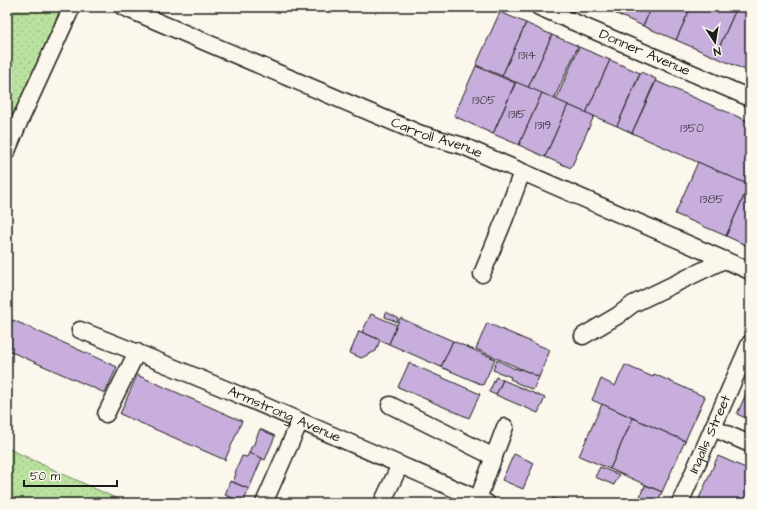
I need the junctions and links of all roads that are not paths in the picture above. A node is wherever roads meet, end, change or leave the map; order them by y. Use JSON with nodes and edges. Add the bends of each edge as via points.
{"nodes":[{"id":1,"x":72,"y":7,"type":"edge"},
{"id":2,"x":123,"y":7,"type":"edge"},
{"id":3,"x":539,"y":7,"type":"edge"},
{"id":4,"x":750,"y":98,"type":"edge"},
{"id":5,"x":7,"y":151,"type":"edge"},
{"id":6,"x":522,"y":172,"type":"junction"},
{"id":7,"x":724,"y":260,"type":"junction"},
{"id":8,"x":750,"y":271,"type":"edge"},
{"id":9,"x":482,"y":274,"type":"dead end"},
{"id":10,"x":80,"y":330,"type":"dead end"},
{"id":11,"x":582,"y":336,"type":"dead end"},
{"id":12,"x":750,"y":343,"type":"edge"},
{"id":13,"x":137,"y":352,"type":"junction"},
{"id":14,"x":390,"y":405,"type":"dead end"},
{"id":15,"x":106,"y":414,"type":"dead end"},
{"id":16,"x":300,"y":421,"type":"junction"},
{"id":17,"x":505,"y":427,"type":"dead end"},
{"id":18,"x":713,"y":428,"type":"junction"},
{"id":19,"x":750,"y":444,"type":"edge"},
{"id":20,"x":494,"y":457,"type":"junction"},
{"id":21,"x":400,"y":465,"type":"junction"},
{"id":22,"x":483,"y":501,"type":"edge"},
{"id":23,"x":264,"y":503,"type":"edge"},
{"id":24,"x":382,"y":503,"type":"edge"},
{"id":25,"x":680,"y":503,"type":"edge"}],
"edges":[{"from":1,"to":5,"type":"street"},
{"from":2,"to":6,"type":"street","name":"Carroll Avenue","via":[[421,134],[463,146]]},
{"from":3,"to":4,"type":"street","name":"Donner Avenue"},
{"from":6,"to":7,"type":"street","name":"Carroll Avenue"},
{"from":6,"to":9,"type":"street"},
{"from":7,"to":8,"type":"street","name":"Carroll Avenue"},
{"from":7,"to":11,"type":"street","via":[[634,304]]},
{"from":10,"to":13,"type":"street","name":"Armstrong Avenue"},
{"from":12,"to":18,"type":"street","name":"Ingalls Street"},
{"from":13,"to":15,"type":"street"},
{"from":13,"to":16,"type":"street","name":"Armstrong Avenue"},
{"from":14,"to":20,"type":"street"},
{"from":16,"to":21,"type":"street","name":"Armstrong Avenue"},
{"from":16,"to":23,"type":"street"},
{"from":17,"to":20,"type":"street"},
{"from":18,"to":19,"type":"street"},
{"from":18,"to":25,"type":"street","name":"Ingalls Street"},
{"from":20,"to":22,"type":"street"},
{"from":21,"to":22,"type":"street","name":"Armstrong Avenue"},
{"from":21,"to":24,"type":"street"}]}
